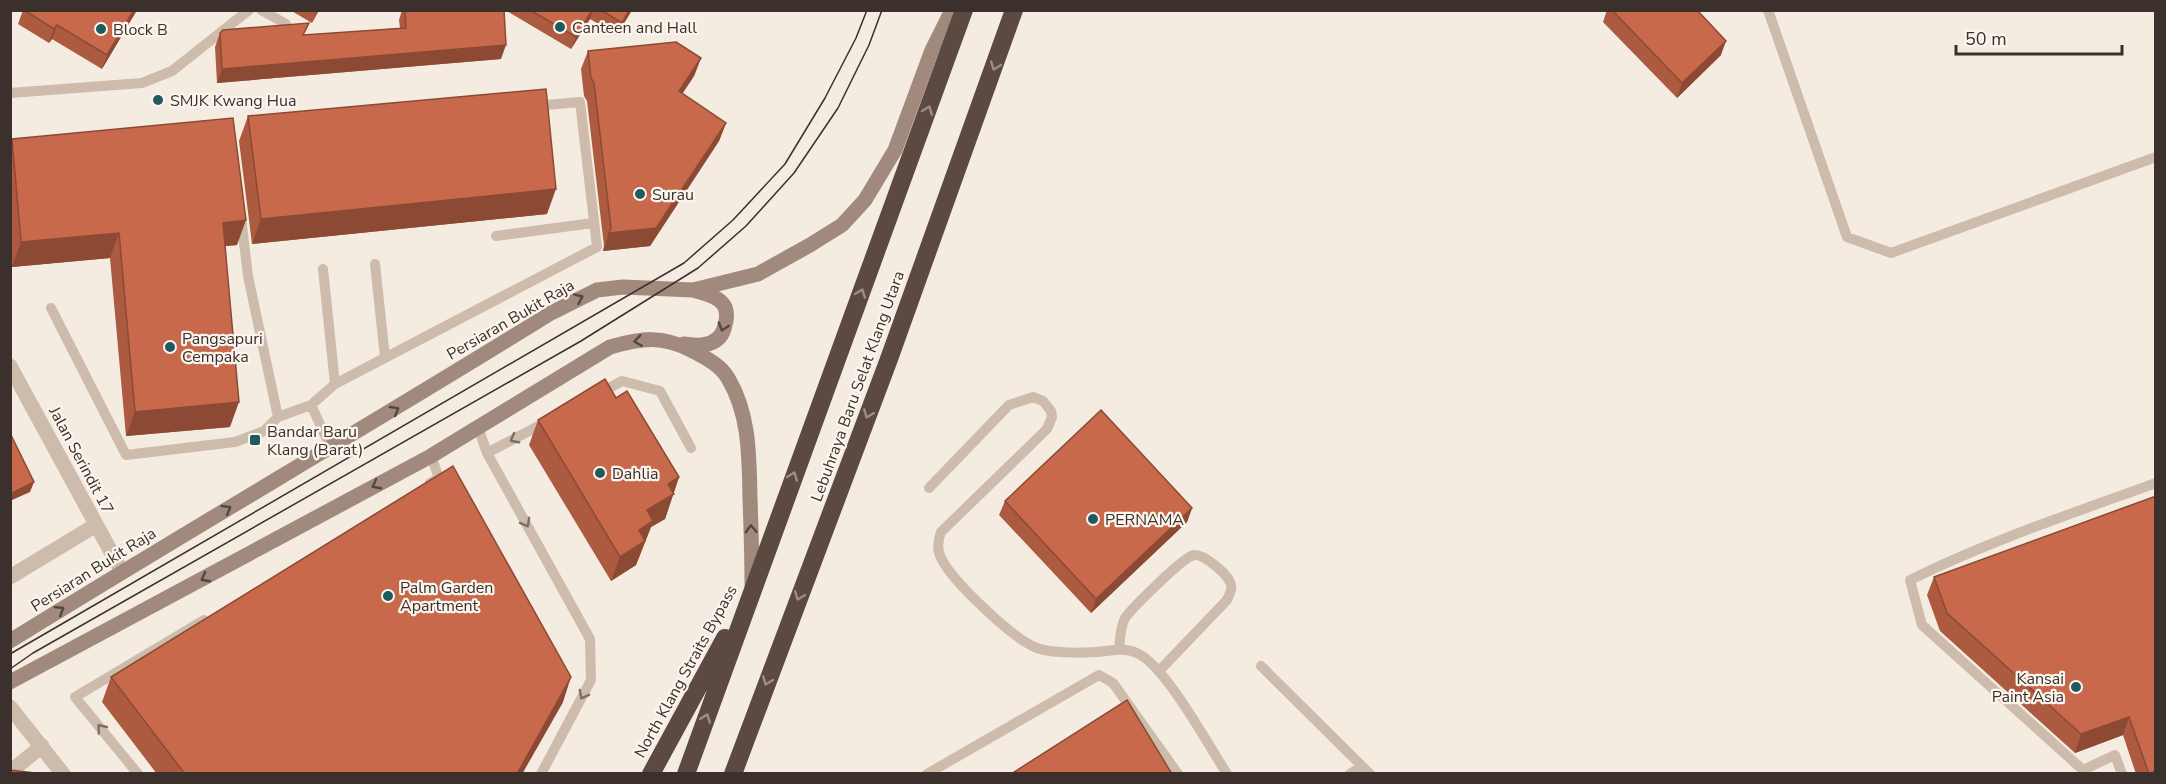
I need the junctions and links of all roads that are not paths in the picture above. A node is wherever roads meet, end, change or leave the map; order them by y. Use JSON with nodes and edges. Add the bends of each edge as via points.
{"nodes":[{"id":1,"x":249,"y":10,"type":"edge"},
{"id":2,"x":261,"y":10,"type":"edge"},
{"id":3,"x":952,"y":10,"type":"edge"},
{"id":4,"x":964,"y":10,"type":"edge"},
{"id":5,"x":1014,"y":10,"type":"edge"},
{"id":6,"x":1768,"y":10,"type":"edge"},
{"id":7,"x":286,"y":24,"type":"edge"},
{"id":8,"x":10,"y":93,"type":"edge"},
{"id":9,"x":522,"y":108,"type":"edge"},
{"id":10,"x":2156,"y":157,"type":"edge"},
{"id":11,"x":240,"y":205,"type":"edge"},
{"id":12,"x":593,"y":223,"type":"junction"},
{"id":13,"x":496,"y":236,"type":"dead end"},
{"id":14,"x":375,"y":264,"type":"dead end"},
{"id":15,"x":323,"y":269,"type":"dead end"},
{"id":16,"x":693,"y":290,"type":"junction"},
{"id":17,"x":51,"y":308,"type":"dead end"},
{"id":18,"x":676,"y":342,"type":"junction"},
{"id":19,"x":385,"y":357,"type":"junction"},
{"id":20,"x":10,"y":366,"type":"edge"},
{"id":21,"x":335,"y":384,"type":"junction"},
{"id":22,"x":591,"y":398,"type":"edge"},
{"id":23,"x":311,"y":405,"type":"junction"},
{"id":24,"x":560,"y":414,"type":"edge"},
{"id":25,"x":278,"y":417,"type":"junction"},
{"id":26,"x":478,"y":427,"type":"junction"},
{"id":27,"x":330,"y":446,"type":"junction"},
{"id":28,"x":691,"y":448,"type":"dead end"},
{"id":29,"x":487,"y":453,"type":"junction"},
{"id":30,"x":431,"y":456,"type":"junction"},
{"id":31,"x":2156,"y":483,"type":"edge"},
{"id":32,"x":929,"y":488,"type":"dead end"},
{"id":33,"x":419,"y":490,"type":"edge"},
{"id":34,"x":96,"y":525,"type":"junction"},
{"id":35,"x":122,"y":572,"type":"junction"},
{"id":36,"x":11,"y":575,"type":"edge"},
{"id":37,"x":752,"y":588,"type":"junction"},
{"id":38,"x":217,"y":612,"type":"edge"},
{"id":39,"x":10,"y":641,"type":"edge"},
{"id":40,"x":1119,"y":650,"type":"junction"},
{"id":41,"x":1261,"y":666,"type":"dead end"},
{"id":42,"x":1160,"y":670,"type":"junction"},
{"id":43,"x":10,"y":682,"type":"edge"},
{"id":44,"x":10,"y":707,"type":"edge"},
{"id":45,"x":753,"y":718,"type":"junction"},
{"id":46,"x":42,"y":746,"type":"junction"},
{"id":47,"x":1366,"y":770,"type":"edge"},
{"id":48,"x":10,"y":772,"type":"edge"},
{"id":49,"x":63,"y":774,"type":"edge"},
{"id":50,"x":138,"y":774,"type":"edge"},
{"id":51,"x":541,"y":774,"type":"edge"},
{"id":52,"x":651,"y":774,"type":"edge"},
{"id":53,"x":686,"y":774,"type":"edge"},
{"id":54,"x":733,"y":774,"type":"edge"},
{"id":55,"x":744,"y":774,"type":"edge"},
{"id":56,"x":927,"y":774,"type":"edge"},
{"id":57,"x":1178,"y":774,"type":"edge"},
{"id":58,"x":1227,"y":774,"type":"edge"},
{"id":59,"x":1350,"y":774,"type":"edge"},
{"id":60,"x":2122,"y":774,"type":"edge"}],
"edges":[{"from":1,"to":8,"type":"lane","via":[[172,71],[142,83]]},
{"from":2,"to":7,"type":"lane"},
{"from":3,"to":16,"type":"main road","name":"Persiaran Bukit Raja","via":[[932,50],[895,150],[865,200],[842,225],[758,274]]},
{"from":37,"to":4,"type":"highway","name":"Lebuhraya Baru Selat Klang Utara","one_way":true},
{"from":5,"to":45,"type":"highway","name":"Lebuhraya Baru Selat Klang Utara","one_way":true,"via":[[889,359]]},
{"from":6,"to":10,"type":"lane","via":[[1847,237],[1891,253]]},
{"from":9,"to":12,"type":"lane","via":[[580,102]]},
{"from":11,"to":25,"type":"lane","via":[[248,276]]},
{"from":12,"to":13,"type":"lane"},
{"from":12,"to":19,"type":"lane","via":[[597,247]]},
{"from":14,"to":19,"type":"lane"},
{"from":15,"to":21,"type":"lane"},
{"from":16,"to":18,"type":"main road","one_way":true,"via":[[714,296],[725,306],[724,331],[717,341],[704,345]]},
{"from":27,"to":16,"type":"main road","name":"Persiaran Bukit Raja","one_way":true,"via":[[551,313],[597,290]]},
{"from":17,"to":25,"type":"lane","via":[[126,455],[235,442],[264,431]]},
{"from":18,"to":26,"type":"main road","one_way":true,"via":[[653,338],[610,347]]},
{"from":37,"to":18,"type":"main road","one_way":true,"via":[[748,435],[738,399],[728,377],[713,361]]},
{"from":19,"to":21,"type":"lane"},
{"from":20,"to":34,"type":"street","name":"Jalan Serindit 17"},
{"from":21,"to":23,"type":"lane"},
{"from":22,"to":28,"type":"lane","via":[[622,381],[660,391]]},
{"from":23,"to":25,"type":"lane"},
{"from":23,"to":27,"type":"lane"},
{"from":24,"to":29,"type":"lane","one_way":true},
{"from":26,"to":29,"type":"lane"},
{"from":26,"to":30,"type":"main road"},
{"from":35,"to":27,"type":"main road","name":"Persiaran Bukit Raja","one_way":true},
{"from":29,"to":51,"type":"lane","one_way":true,"via":[[590,639],[591,680]]},
{"from":30,"to":33,"type":"lane","via":[[439,478]]},
{"from":30,"to":43,"type":"main road","one_way":true},
{"from":31,"to":60,"type":"lane","via":[[2019,533],[1910,580],[1922,625],[2083,770],[2115,755]]},
{"from":32,"to":40,"type":"lane","via":[[1009,405],[1033,397],[1043,401],[1052,417],[1047,429],[941,532],[940,557],[954,578],[1008,630],[1037,648]]},
{"from":34,"to":35,"type":"street","name":"Jalan Serindit 17"},
{"from":34,"to":36,"type":"street"},
{"from":39,"to":35,"type":"main road","name":"Persiaran Bukit Raja","one_way":true},
{"from":37,"to":52,"type":"highway","name":"North Klang Straits Bypass"},
{"from":53,"to":37,"type":"highway","name":"Lebuhraya Baru Selat Klang Utara","one_way":true},
{"from":50,"to":38,"type":"lane","one_way":true,"via":[[75,697]]},
{"from":40,"to":42,"type":"lane","via":[[1138,653]]},
{"from":40,"to":42,"type":"lane","via":[[1123,624],[1131,611],[1181,562],[1191,556],[1203,556],[1229,580],[1232,590]]},
{"from":41,"to":47,"type":"lane"},
{"from":42,"to":58,"type":"lane"},
{"from":44,"to":46,"type":"street"},
{"from":45,"to":54,"type":"highway","name":"Lebuhraya Baru Selat Klang Utara"},
{"from":45,"to":55,"type":"highway"},
{"from":46,"to":48,"type":"street"},
{"from":46,"to":49,"type":"street"},
{"from":47,"to":59,"type":"lane"},
{"from":56,"to":57,"type":"lane","via":[[1099,675],[1113,683]]}]}
